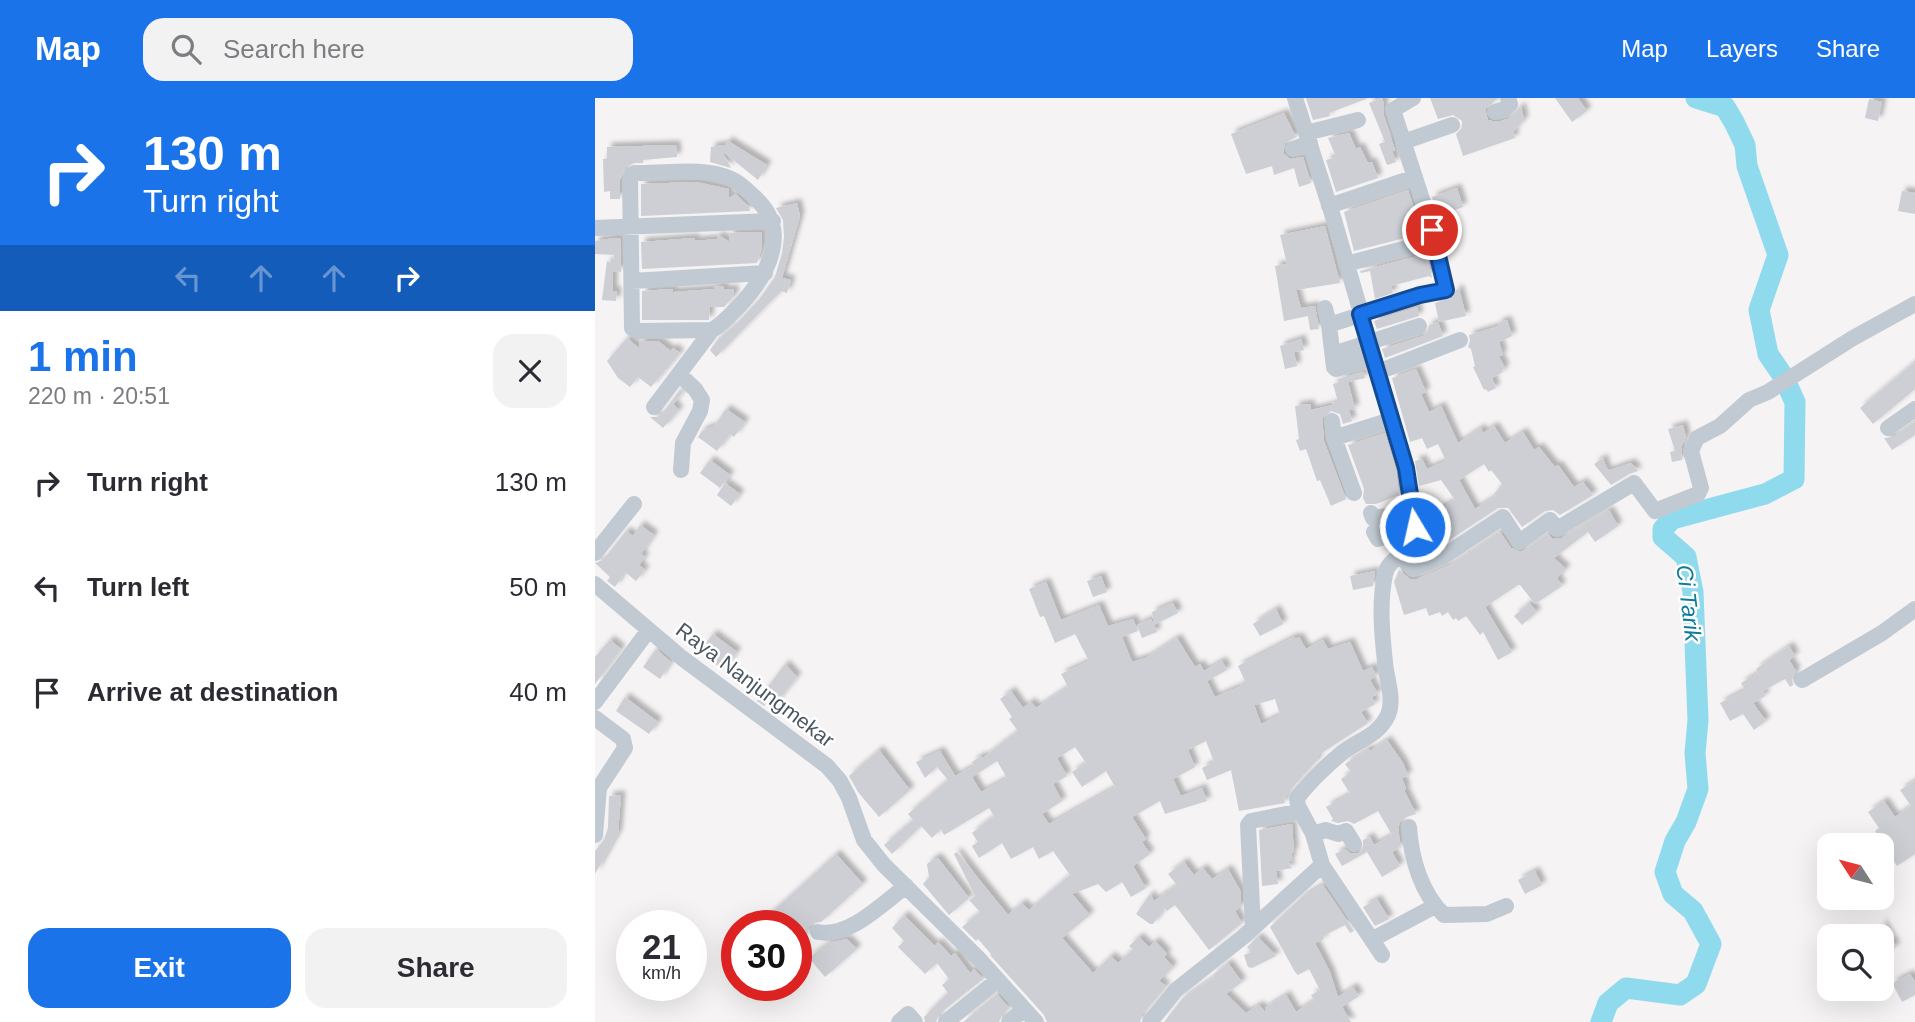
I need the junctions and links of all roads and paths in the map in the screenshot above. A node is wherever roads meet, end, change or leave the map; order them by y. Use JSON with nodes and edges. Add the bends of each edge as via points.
{"nodes":[{"id":1,"x":1295,"y":98,"type":"edge"},
{"id":2,"x":1413,"y":98,"type":"edge"},
{"id":3,"x":1508,"y":98,"type":"edge"},
{"id":4,"x":1495,"y":112,"type":"dead end"},
{"id":5,"x":1358,"y":120,"type":"dead end"},
{"id":6,"x":1453,"y":125,"type":"dead end"},
{"id":7,"x":1308,"y":138,"type":"junction"},
{"id":8,"x":1403,"y":142,"type":"junction"},
{"id":9,"x":1293,"y":149,"type":"dead end"},
{"id":10,"x":1415,"y":177,"type":"junction"},
{"id":11,"x":1329,"y":206,"type":"junction"},
{"id":12,"x":773,"y":221,"type":"junction"},
{"id":13,"x":595,"y":228,"type":"edge"},
{"id":14,"x":632,"y":228,"type":"junction"},
{"id":15,"x":1411,"y":247,"type":"dead end"},
{"id":16,"x":1346,"y":264,"type":"junction"},
{"id":17,"x":765,"y":273,"type":"junction"},
{"id":18,"x":632,"y":281,"type":"junction"},
{"id":19,"x":1915,"y":304,"type":"edge"},
{"id":20,"x":1325,"y":308,"type":"dead end"},
{"id":21,"x":1360,"y":314,"type":"junction"},
{"id":22,"x":1329,"y":325,"type":"junction"},
{"id":23,"x":1419,"y":326,"type":"dead end"},
{"id":24,"x":712,"y":330,"type":"junction"},
{"id":25,"x":1460,"y":340,"type":"dead end"},
{"id":26,"x":1373,"y":358,"type":"junction"},
{"id":27,"x":680,"y":375,"type":"junction"},
{"id":28,"x":654,"y":407,"type":"dead end"},
{"id":29,"x":1915,"y":409,"type":"edge"},
{"id":30,"x":1391,"y":420,"type":"junction"},
{"id":31,"x":1332,"y":421,"type":"dead end"},
{"id":32,"x":1888,"y":428,"type":"dead end"},
{"id":33,"x":1334,"y":438,"type":"junction"},
{"id":34,"x":681,"y":470,"type":"dead end"},
{"id":35,"x":1354,"y":493,"type":"dead end"},
{"id":36,"x":634,"y":504,"type":"dead end"},
{"id":37,"x":1412,"y":507,"type":"junction"},
{"id":38,"x":1371,"y":513,"type":"dead end"},
{"id":39,"x":1415,"y":527,"type":"junction"},
{"id":40,"x":1374,"y":532,"type":"dead end"},
{"id":41,"x":595,"y":553,"type":"edge"},
{"id":42,"x":1399,"y":555,"type":"junction"},
{"id":43,"x":595,"y":584,"type":"edge"},
{"id":44,"x":1915,"y":609,"type":"edge"},
{"id":45,"x":648,"y":631,"type":"junction"},
{"id":46,"x":1802,"y":680,"type":"dead end"},
{"id":47,"x":595,"y":702,"type":"edge"},
{"id":48,"x":1368,"y":716,"type":"dead end"},
{"id":49,"x":595,"y":718,"type":"edge"},
{"id":50,"x":1376,"y":732,"type":"junction"},
{"id":51,"x":1301,"y":811,"type":"junction"},
{"id":52,"x":1409,"y":827,"type":"dead end"},
{"id":53,"x":1313,"y":834,"type":"junction"},
{"id":54,"x":595,"y":835,"type":"edge"},
{"id":55,"x":1354,"y":844,"type":"dead end"},
{"id":56,"x":1322,"y":865,"type":"junction"},
{"id":57,"x":906,"y":886,"type":"junction"},
{"id":58,"x":1435,"y":906,"type":"junction"},
{"id":59,"x":1507,"y":906,"type":"dead end"},
{"id":60,"x":1253,"y":927,"type":"junction"},
{"id":61,"x":818,"y":932,"type":"dead end"},
{"id":62,"x":1373,"y":939,"type":"junction"},
{"id":63,"x":1382,"y":955,"type":"dead end"},
{"id":64,"x":998,"y":980,"type":"junction"},
{"id":65,"x":1024,"y":1009,"type":"junction"},
{"id":66,"x":899,"y":1022,"type":"edge"},
{"id":67,"x":915,"y":1022,"type":"edge"},
{"id":68,"x":946,"y":1022,"type":"edge"},
{"id":69,"x":1009,"y":1022,"type":"edge"},
{"id":70,"x":1037,"y":1022,"type":"edge"},
{"id":71,"x":1150,"y":1022,"type":"edge"}],
"edges":[{"from":1,"to":7,"type":"street"},
{"from":2,"to":8,"type":"street","via":[[1392,110]]},
{"from":3,"to":4,"type":"street","via":[[1508,107]]},
{"from":5,"to":7,"type":"street"},
{"from":6,"to":8,"type":"street"},
{"from":7,"to":9,"type":"street"},
{"from":7,"to":11,"type":"street"},
{"from":8,"to":10,"type":"street"},
{"from":10,"to":11,"type":"street"},
{"from":10,"to":21,"type":"street","via":[[1446,290]]},
{"from":11,"to":16,"type":"street"},
{"from":12,"to":14,"type":"street"},
{"from":12,"to":14,"type":"street","via":[[765,206],[732,179],[711,173],[635,173],[630,180]]},
{"from":12,"to":17,"type":"street","via":[[773,248]]},
{"from":13,"to":14,"type":"street"},
{"from":14,"to":18,"type":"street"},
{"from":15,"to":16,"type":"street"},
{"from":16,"to":21,"type":"street"},
{"from":17,"to":18,"type":"street"},
{"from":17,"to":24,"type":"street"},
{"from":18,"to":24,"type":"street","via":[[633,330]]},
{"from":19,"to":42,"type":"street","via":[[1749,400],[1720,426],[1696,439],[1691,451],[1701,488],[1697,494],[1655,511],[1635,483],[1557,529],[1550,520],[1519,542],[1503,517],[1444,556],[1413,569]]},
{"from":20,"to":22,"type":"street"},
{"from":21,"to":22,"type":"street"},
{"from":21,"to":26,"type":"street"},
{"from":22,"to":26,"type":"street","via":[[1333,354]]},
{"from":23,"to":26,"type":"street"},
{"from":24,"to":27,"type":"street"},
{"from":25,"to":26,"type":"street"},
{"from":26,"to":30,"type":"street"},
{"from":27,"to":28,"type":"street"},
{"from":27,"to":34,"type":"street","via":[[702,400],[684,443]]},
{"from":29,"to":32,"type":"street"},
{"from":30,"to":33,"type":"street"},
{"from":30,"to":37,"type":"street"},
{"from":31,"to":33,"type":"street"},
{"from":33,"to":35,"type":"street","via":[[1342,480]]},
{"from":36,"to":41,"type":"street"},
{"from":37,"to":38,"type":"street","via":[[1387,516],[1373,518]]},
{"from":37,"to":39,"type":"street"},
{"from":39,"to":40,"type":"street","via":[[1378,539]]},
{"from":39,"to":42,"type":"street","via":[[1415,544]]},
{"from":42,"to":50,"type":"street","via":[[1385,573],[1383,643],[1391,706]]},
{"from":43,"to":45,"type":"street","name":"Raya Nanjungmekar"},
{"from":44,"to":46,"type":"street"},
{"from":45,"to":47,"type":"street"},
{"from":45,"to":57,"type":"street","name":"Raya Nanjungmekar","via":[[827,766],[849,798],[864,840]]},
{"from":48,"to":50,"type":"street"},
{"from":49,"to":54,"type":"street","via":[[623,739],[625,748],[599,788]]},
{"from":50,"to":51,"type":"street","via":[[1313,777],[1297,798]]},
{"from":51,"to":53,"type":"street"},
{"from":51,"to":60,"type":"street","via":[[1248,825]]},
{"from":52,"to":58,"type":"street","via":[[1417,871]]},
{"from":53,"to":55,"type":"street","via":[[1346,831]]},
{"from":53,"to":56,"type":"street"},
{"from":56,"to":60,"type":"street"},
{"from":56,"to":62,"type":"street"},
{"from":57,"to":61,"type":"street","via":[[838,932]]},
{"from":57,"to":64,"type":"street","name":"Raya Nanjungmekar"},
{"from":58,"to":59,"type":"street","via":[[1445,916],[1487,914]]},
{"from":58,"to":62,"type":"street"},
{"from":60,"to":71,"type":"street","via":[[1176,990]]},
{"from":62,"to":63,"type":"street"},
{"from":64,"to":65,"type":"street","name":"Raya Nanjungmekar"},
{"from":64,"to":68,"type":"street"},
{"from":65,"to":69,"type":"street"},
{"from":65,"to":70,"type":"street","name":"Raya Nanjungmekar"},
{"from":66,"to":67,"type":"street","via":[[908,1014]]}]}
